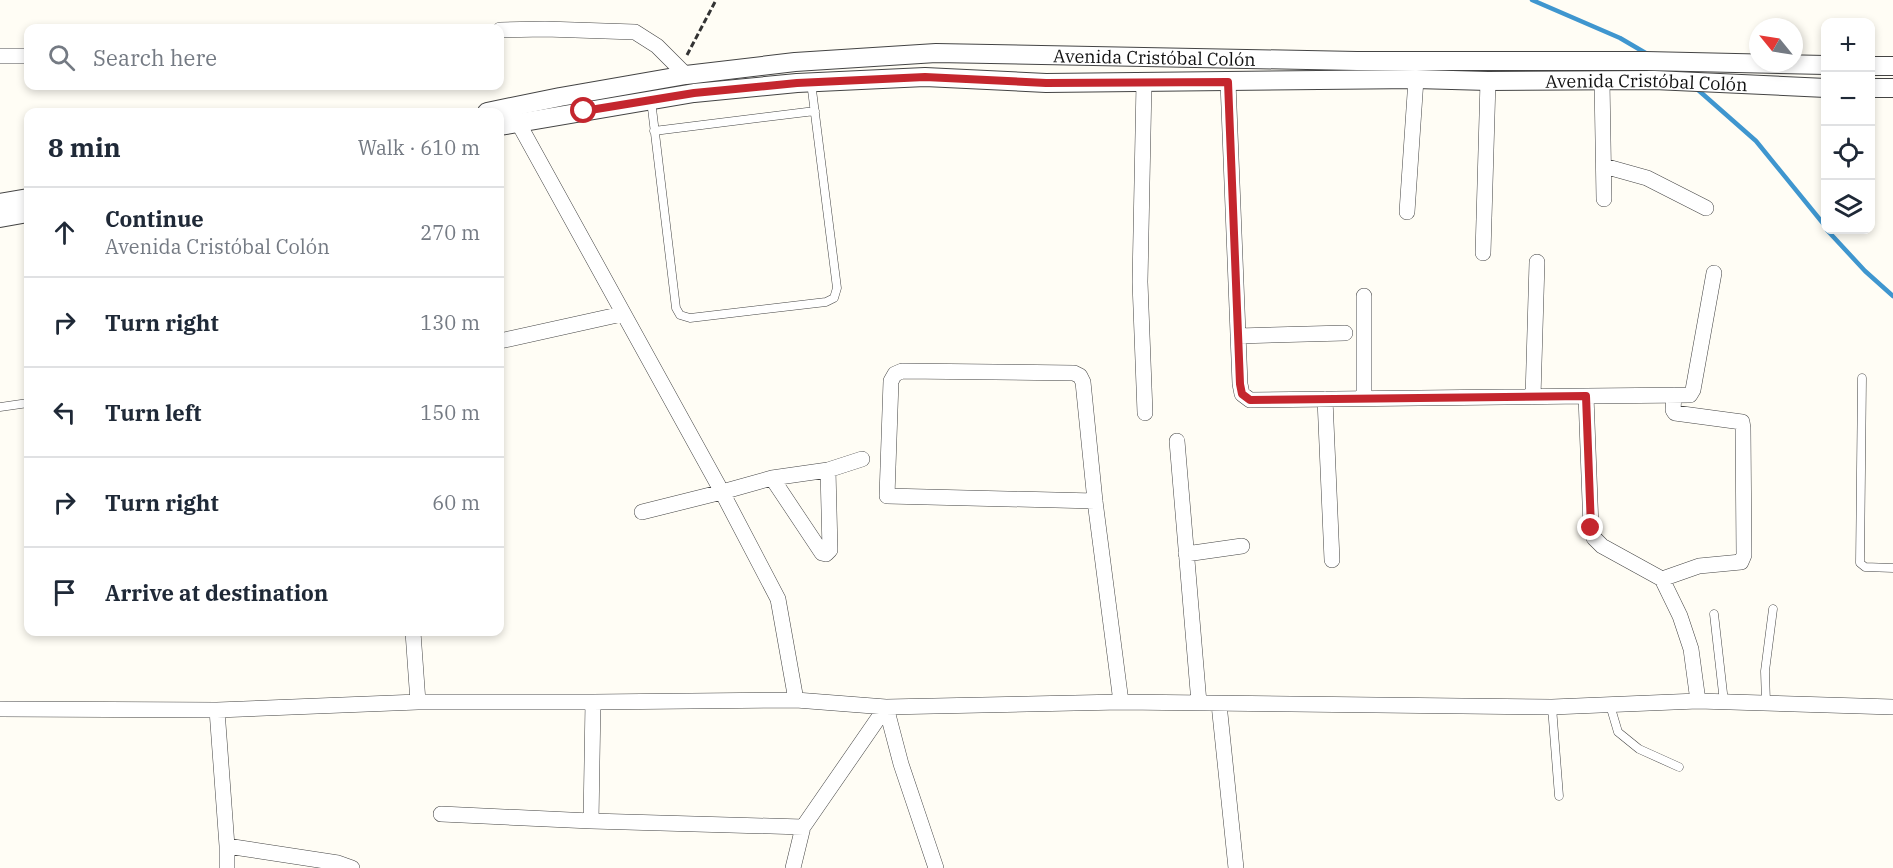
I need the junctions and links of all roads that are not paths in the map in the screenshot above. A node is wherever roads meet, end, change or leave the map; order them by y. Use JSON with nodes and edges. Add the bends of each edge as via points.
{"nodes":[{"id":1,"x":504,"y":30,"type":"edge"},
{"id":2,"x":0,"y":56,"type":"edge"},
{"id":3,"x":24,"y":56,"type":"edge"},
{"id":4,"x":1821,"y":65,"type":"edge"},
{"id":5,"x":1875,"y":66,"type":"edge"},
{"id":6,"x":1893,"y":66,"type":"edge"},
{"id":7,"x":683,"y":71,"type":"junction"},
{"id":8,"x":1416,"y":79,"type":"junction"},
{"id":9,"x":1488,"y":81,"type":"junction"},
{"id":10,"x":1602,"y":81,"type":"junction"},
{"id":11,"x":811,"y":82,"type":"junction"},
{"id":12,"x":1228,"y":82,"type":"junction"},
{"id":13,"x":1144,"y":83,"type":"junction"},
{"id":14,"x":1821,"y":88,"type":"edge"},
{"id":15,"x":1875,"y":88,"type":"edge"},
{"id":16,"x":1893,"y":88,"type":"edge"},
{"id":17,"x":651,"y":100,"type":"junction"},
{"id":18,"x":815,"y":111,"type":"junction"},
{"id":19,"x":509,"y":119,"type":"edge"},
{"id":20,"x":654,"y":131,"type":"junction"},
{"id":21,"x":1604,"y":166,"type":"junction"},
{"id":22,"x":24,"y":199,"type":"edge"},
{"id":23,"x":1604,"y":199,"type":"dead end"},
{"id":24,"x":0,"y":203,"type":"edge"},
{"id":25,"x":1706,"y":208,"type":"dead end"},
{"id":26,"x":1407,"y":212,"type":"dead end"},
{"id":27,"x":24,"y":214,"type":"edge"},
{"id":28,"x":0,"y":218,"type":"edge"},
{"id":29,"x":1483,"y":253,"type":"dead end"},
{"id":30,"x":1537,"y":262,"type":"dead end"},
{"id":31,"x":1713,"y":273,"type":"dead end"},
{"id":32,"x":1364,"y":296,"type":"dead end"},
{"id":33,"x":622,"y":314,"type":"junction"},
{"id":34,"x":1345,"y":333,"type":"dead end"},
{"id":35,"x":1238,"y":336,"type":"junction"},
{"id":36,"x":504,"y":340,"type":"edge"},
{"id":37,"x":1862,"y":378,"type":"dead end"},
{"id":38,"x":1674,"y":395,"type":"junction"},
{"id":39,"x":1586,"y":396,"type":"junction"},
{"id":40,"x":1533,"y":397,"type":"junction"},
{"id":41,"x":1325,"y":399,"type":"junction"},
{"id":42,"x":1364,"y":399,"type":"junction"},
{"id":43,"x":24,"y":404,"type":"edge"},
{"id":44,"x":0,"y":407,"type":"edge"},
{"id":45,"x":1145,"y":413,"type":"dead end"},
{"id":46,"x":1177,"y":441,"type":"dead end"},
{"id":47,"x":862,"y":459,"type":"dead end"},
{"id":48,"x":828,"y":470,"type":"junction"},
{"id":49,"x":772,"y":478,"type":"junction"},
{"id":50,"x":722,"y":492,"type":"junction"},
{"id":51,"x":1095,"y":501,"type":"junction"},
{"id":52,"x":642,"y":512,"type":"dead end"},
{"id":53,"x":1242,"y":546,"type":"dead end"},
{"id":54,"x":1186,"y":554,"type":"junction"},
{"id":55,"x":1332,"y":560,"type":"dead end"},
{"id":56,"x":1893,"y":568,"type":"edge"},
{"id":57,"x":1662,"y":579,"type":"junction"},
{"id":58,"x":1773,"y":609,"type":"dead end"},
{"id":59,"x":1714,"y":614,"type":"dead end"},
{"id":60,"x":413,"y":636,"type":"edge"},
{"id":61,"x":796,"y":700,"type":"junction"},
{"id":62,"x":1698,"y":701,"type":"junction"},
{"id":63,"x":418,"y":702,"type":"junction"},
{"id":64,"x":593,"y":702,"type":"junction"},
{"id":65,"x":1121,"y":702,"type":"junction"},
{"id":66,"x":1725,"y":702,"type":"junction"},
{"id":67,"x":1766,"y":703,"type":"junction"},
{"id":68,"x":1198,"y":704,"type":"junction"},
{"id":69,"x":1220,"y":704,"type":"junction"},
{"id":70,"x":1610,"y":705,"type":"junction"},
{"id":71,"x":886,"y":707,"type":"junction"},
{"id":72,"x":1552,"y":707,"type":"junction"},
{"id":73,"x":1893,"y":707,"type":"edge"},
{"id":74,"x":0,"y":709,"type":"edge"},
{"id":75,"x":218,"y":710,"type":"junction"},
{"id":76,"x":1679,"y":767,"type":"dead end"},
{"id":77,"x":1559,"y":796,"type":"dead end"},
{"id":78,"x":441,"y":814,"type":"dead end"},
{"id":79,"x":591,"y":820,"type":"junction"},
{"id":80,"x":803,"y":827,"type":"junction"},
{"id":81,"x":227,"y":846,"type":"junction"},
{"id":82,"x":227,"y":868,"type":"edge"},
{"id":83,"x":352,"y":868,"type":"edge"},
{"id":84,"x":793,"y":868,"type":"edge"},
{"id":85,"x":936,"y":868,"type":"edge"},
{"id":86,"x":1236,"y":868,"type":"edge"}],
"edges":[{"from":1,"to":7,"type":"street","via":[[635,32],[657,46]]},
{"from":2,"to":3,"type":"street"},
{"from":4,"to":7,"type":"street","name":"Avenida Cristóbal Colón","via":[[936,53]]},
{"from":5,"to":6,"type":"street"},
{"from":7,"to":19,"type":"street","name":"Avenida Cristóbal Colón"},
{"from":8,"to":9,"type":"street","name":"Avenida Cristóbal Colón"},
{"from":8,"to":12,"type":"street","name":"Avenida Cristóbal Colón"},
{"from":8,"to":26,"type":"street"},
{"from":9,"to":10,"type":"street","name":"Avenida Cristóbal Colón"},
{"from":9,"to":29,"type":"street"},
{"from":10,"to":14,"type":"street","name":"Avenida Cristóbal Colón"},
{"from":10,"to":21,"type":"street"},
{"from":11,"to":13,"type":"street","name":"Avenida Cristóbal Colón","via":[[925,77]]},
{"from":11,"to":17,"type":"street","name":"Avenida Cristóbal Colón"},
{"from":11,"to":18,"type":"lane"},
{"from":12,"to":13,"type":"street","name":"Avenida Cristóbal Colón"},
{"from":12,"to":35,"type":"street"},
{"from":13,"to":45,"type":"street","via":[[1140,282]]},
{"from":15,"to":16,"type":"street"},
{"from":17,"to":19,"type":"street","name":"Avenida Cristóbal Colón"},
{"from":17,"to":20,"type":"lane"},
{"from":18,"to":20,"type":"lane"},
{"from":18,"to":20,"type":"lane","via":[[837,288],[834,298],[826,302],[690,318],[680,315],[675,308]]},
{"from":19,"to":33,"type":"street"},
{"from":21,"to":23,"type":"street"},
{"from":21,"to":25,"type":"street","via":[[1647,178]]},
{"from":22,"to":24,"type":"street"},
{"from":27,"to":28,"type":"street"},
{"from":30,"to":40,"type":"street"},
{"from":31,"to":38,"type":"street","via":[[1693,390],[1690,395]]},
{"from":32,"to":42,"type":"street"},
{"from":33,"to":36,"type":"street"},
{"from":33,"to":50,"type":"street"},
{"from":34,"to":35,"type":"street"},
{"from":35,"to":41,"type":"street","via":[[1240,384],[1242,394],[1250,400]]},
{"from":37,"to":56,"type":"lane","via":[[1860,563],[1865,567]]},
{"from":38,"to":39,"type":"street"},
{"from":38,"to":57,"type":"street","via":[[1675,413],[1742,422],[1744,555],[1741,562],[1699,566]]},
{"from":39,"to":40,"type":"street"},
{"from":39,"to":57,"type":"street","via":[[1594,538]]},
{"from":40,"to":42,"type":"street"},
{"from":41,"to":42,"type":"street"},
{"from":41,"to":55,"type":"street"},
{"from":43,"to":44,"type":"lane"},
{"from":46,"to":54,"type":"street"},
{"from":47,"to":48,"type":"street"},
{"from":48,"to":49,"type":"street"},
{"from":48,"to":49,"type":"street","via":[[830,550],[826,554]]},
{"from":49,"to":50,"type":"street"},
{"from":50,"to":52,"type":"street"},
{"from":50,"to":61,"type":"street","via":[[778,599]]},
{"from":51,"to":51,"type":"street","via":[[887,496],[891,381],[895,374],[1074,373],[1083,382]]},
{"from":51,"to":65,"type":"street"},
{"from":53,"to":54,"type":"street"},
{"from":54,"to":68,"type":"street"},
{"from":57,"to":62,"type":"street","via":[[1691,649]]},
{"from":58,"to":67,"type":"lane","via":[[1765,671]]},
{"from":59,"to":66,"type":"lane"},
{"from":60,"to":63,"type":"street"},
{"from":61,"to":64,"type":"street"},
{"from":61,"to":71,"type":"street"},
{"from":62,"to":66,"type":"street"},
{"from":62,"to":70,"type":"street"},
{"from":63,"to":64,"type":"street"},
{"from":63,"to":75,"type":"street"},
{"from":64,"to":79,"type":"street"},
{"from":65,"to":68,"type":"street"},
{"from":65,"to":71,"type":"street"},
{"from":66,"to":67,"type":"street"},
{"from":67,"to":73,"type":"street"},
{"from":68,"to":69,"type":"street"},
{"from":69,"to":72,"type":"street"},
{"from":69,"to":86,"type":"street"},
{"from":70,"to":72,"type":"street"},
{"from":70,"to":76,"type":"lane","via":[[1618,732],[1640,749]]},
{"from":71,"to":80,"type":"street"},
{"from":71,"to":85,"type":"street"},
{"from":72,"to":77,"type":"lane"},
{"from":74,"to":75,"type":"street"},
{"from":75,"to":81,"type":"street"},
{"from":78,"to":79,"type":"street"},
{"from":79,"to":80,"type":"street"},
{"from":80,"to":84,"type":"street"},
{"from":81,"to":82,"type":"street"},
{"from":81,"to":83,"type":"street"}]}
